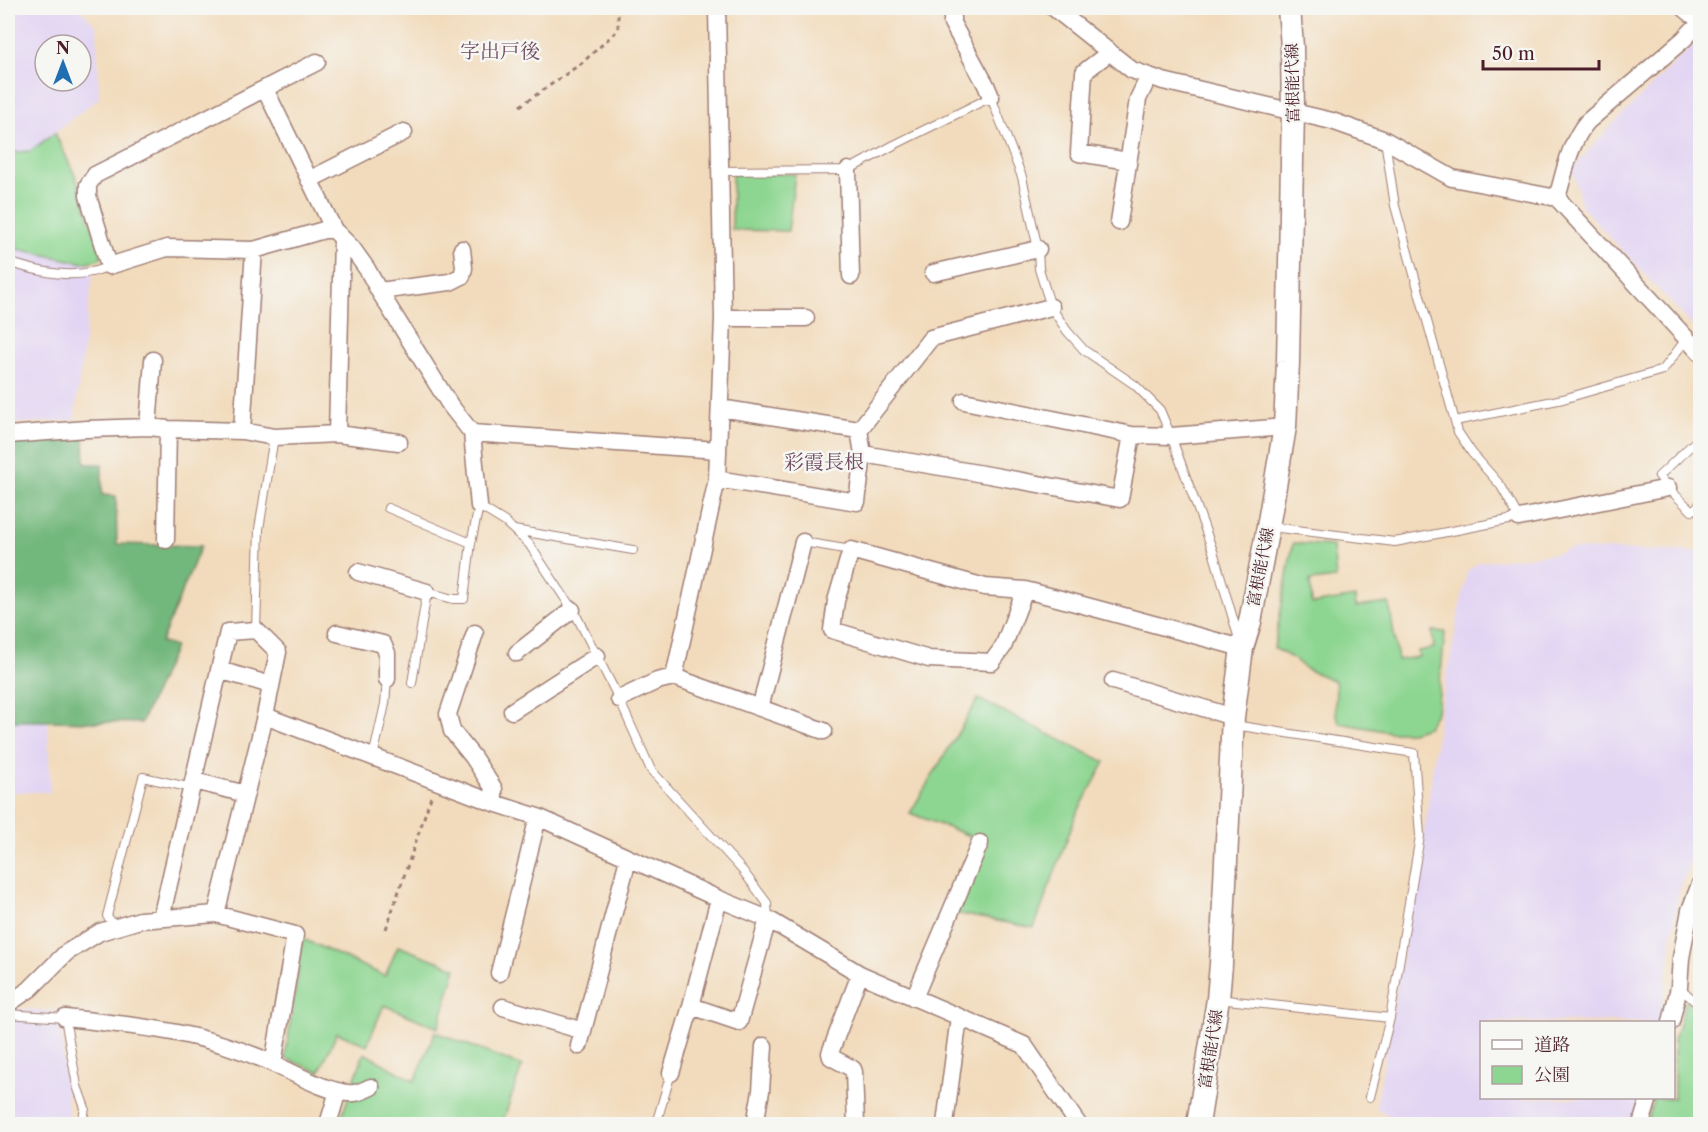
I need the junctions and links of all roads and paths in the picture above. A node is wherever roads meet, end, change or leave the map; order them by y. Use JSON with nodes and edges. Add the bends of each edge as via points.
{"nodes":[{"id":1,"x":618,"y":8,"type":"edge"},
{"id":2,"x":717,"y":8,"type":"edge"},
{"id":3,"x":956,"y":8,"type":"edge"},
{"id":4,"x":1054,"y":8,"type":"edge"},
{"id":5,"x":1289,"y":8,"type":"edge"},
{"id":6,"x":1684,"y":8,"type":"edge"},
{"id":7,"x":1701,"y":21,"type":"edge"},
{"id":8,"x":1110,"y":52,"type":"junction"},
{"id":9,"x":316,"y":62,"type":"dead end"},
{"id":10,"x":1149,"y":76,"type":"junction"},
{"id":11,"x":264,"y":89,"type":"junction"},
{"id":12,"x":991,"y":97,"type":"junction"},
{"id":13,"x":520,"y":106,"type":"dead end"},
{"id":14,"x":1293,"y":111,"type":"junction"},
{"id":15,"x":404,"y":132,"type":"dead end"},
{"id":16,"x":1384,"y":140,"type":"junction"},
{"id":17,"x":1128,"y":161,"type":"junction"},
{"id":18,"x":848,"y":170,"type":"junction"},
{"id":19,"x":720,"y":171,"type":"junction"},
{"id":20,"x":309,"y":180,"type":"junction"},
{"id":21,"x":1557,"y":198,"type":"junction"},
{"id":22,"x":1119,"y":222,"type":"dead end"},
{"id":23,"x":338,"y":234,"type":"junction"},
{"id":24,"x":462,"y":249,"type":"dead end"},
{"id":25,"x":1038,"y":249,"type":"junction"},
{"id":26,"x":254,"y":250,"type":"junction"},
{"id":27,"x":8,"y":262,"type":"edge"},
{"id":28,"x":110,"y":266,"type":"junction"},
{"id":29,"x":933,"y":273,"type":"dead end"},
{"id":30,"x":850,"y":276,"type":"dead end"},
{"id":31,"x":379,"y":291,"type":"junction"},
{"id":32,"x":1051,"y":307,"type":"junction"},
{"id":33,"x":723,"y":318,"type":"junction"},
{"id":34,"x":806,"y":318,"type":"dead end"},
{"id":35,"x":1687,"y":338,"type":"junction"},
{"id":36,"x":1701,"y":353,"type":"edge"},
{"id":37,"x":153,"y":360,"type":"dead end"},
{"id":38,"x":964,"y":401,"type":"dead end"},
{"id":39,"x":720,"y":408,"type":"junction"},
{"id":40,"x":1455,"y":421,"type":"junction"},
{"id":41,"x":148,"y":427,"type":"junction"},
{"id":42,"x":1285,"y":427,"type":"junction"},
{"id":43,"x":168,"y":429,"type":"junction"},
{"id":44,"x":859,"y":430,"type":"junction"},
{"id":45,"x":242,"y":431,"type":"junction"},
{"id":46,"x":472,"y":433,"type":"junction"},
{"id":47,"x":337,"y":434,"type":"junction"},
{"id":48,"x":8,"y":435,"type":"edge"},
{"id":49,"x":1132,"y":435,"type":"junction"},
{"id":50,"x":1171,"y":436,"type":"junction"},
{"id":51,"x":274,"y":437,"type":"junction"},
{"id":52,"x":1701,"y":437,"type":"edge"},
{"id":53,"x":399,"y":442,"type":"dead end"},
{"id":54,"x":718,"y":450,"type":"junction"},
{"id":55,"x":863,"y":454,"type":"junction"},
{"id":56,"x":717,"y":479,"type":"junction"},
{"id":57,"x":1668,"y":488,"type":"junction"},
{"id":58,"x":1701,"y":504,"type":"edge"},
{"id":59,"x":479,"y":506,"type":"junction"},
{"id":60,"x":388,"y":508,"type":"dead end"},
{"id":61,"x":1519,"y":518,"type":"junction"},
{"id":62,"x":1268,"y":527,"type":"junction"},
{"id":63,"x":513,"y":530,"type":"junction"},
{"id":64,"x":166,"y":540,"type":"dead end"},
{"id":65,"x":803,"y":542,"type":"joint"},
{"id":66,"x":471,"y":543,"type":"junction"},
{"id":67,"x":633,"y":550,"type":"dead end"},
{"id":68,"x":851,"y":550,"type":"junction"},
{"id":69,"x":358,"y":572,"type":"dead end"},
{"id":70,"x":1025,"y":590,"type":"junction"},
{"id":71,"x":427,"y":592,"type":"junction"},
{"id":72,"x":572,"y":610,"type":"junction"},
{"id":73,"x":256,"y":630,"type":"junction"},
{"id":74,"x":337,"y":633,"type":"dead end"},
{"id":75,"x":475,"y":633,"type":"dead end"},
{"id":76,"x":1242,"y":648,"type":"junction"},
{"id":77,"x":518,"y":653,"type":"dead end"},
{"id":78,"x":597,"y":656,"type":"junction"},
{"id":79,"x":219,"y":670,"type":"junction"},
{"id":80,"x":675,"y":677,"type":"junction"},
{"id":81,"x":387,"y":679,"type":"joint"},
{"id":82,"x":1113,"y":681,"type":"dead end"},
{"id":83,"x":411,"y":683,"type":"dead end"},
{"id":84,"x":271,"y":685,"type":"junction"},
{"id":85,"x":619,"y":699,"type":"junction"},
{"id":86,"x":760,"y":708,"type":"junction"},
{"id":87,"x":512,"y":711,"type":"dead end"},
{"id":88,"x":265,"y":716,"type":"junction"},
{"id":89,"x":1234,"y":721,"type":"junction"},
{"id":90,"x":824,"y":731,"type":"dead end"},
{"id":91,"x":373,"y":757,"type":"junction"},
{"id":92,"x":436,"y":781,"type":"junction"},
{"id":93,"x":193,"y":784,"type":"junction"},
{"id":94,"x":246,"y":794,"type":"junction"},
{"id":95,"x":494,"y":803,"type":"junction"},
{"id":96,"x":538,"y":817,"type":"junction"},
{"id":97,"x":980,"y":843,"type":"dead end"},
{"id":98,"x":628,"y":859,"type":"junction"},
{"id":99,"x":1701,"y":884,"type":"edge"},
{"id":100,"x":719,"y":899,"type":"junction"},
{"id":101,"x":216,"y":914,"type":"junction"},
{"id":102,"x":161,"y":918,"type":"junction"},
{"id":103,"x":768,"y":919,"type":"junction"},
{"id":104,"x":116,"y":928,"type":"junction"},
{"id":105,"x":386,"y":929,"type":"dead end"},
{"id":106,"x":499,"y":973,"type":"dead end"},
{"id":107,"x":860,"y":974,"type":"junction"},
{"id":108,"x":1679,"y":987,"type":"junction"},
{"id":109,"x":914,"y":998,"type":"junction"},
{"id":110,"x":1218,"y":999,"type":"junction"},
{"id":111,"x":8,"y":1004,"type":"edge"},
{"id":112,"x":691,"y":1006,"type":"junction"},
{"id":113,"x":1701,"y":1006,"type":"edge"},
{"id":114,"x":503,"y":1007,"type":"dead end"},
{"id":115,"x":8,"y":1014,"type":"edge"},
{"id":116,"x":959,"y":1017,"type":"junction"},
{"id":117,"x":65,"y":1018,"type":"junction"},
{"id":118,"x":1390,"y":1018,"type":"junction"},
{"id":119,"x":1671,"y":1021,"type":"edge"},
{"id":120,"x":764,"y":1046,"type":"dead end"},
{"id":121,"x":273,"y":1064,"type":"junction"},
{"id":122,"x":671,"y":1073,"type":"joint"},
{"id":123,"x":371,"y":1087,"type":"dead end"},
{"id":124,"x":338,"y":1091,"type":"junction"},
{"id":125,"x":1370,"y":1097,"type":"dead end"},
{"id":126,"x":1649,"y":1099,"type":"edge"},
{"id":127,"x":82,"y":1125,"type":"edge"},
{"id":128,"x":328,"y":1125,"type":"edge"},
{"id":129,"x":656,"y":1125,"type":"edge"},
{"id":130,"x":755,"y":1125,"type":"edge"},
{"id":131,"x":856,"y":1125,"type":"edge"},
{"id":132,"x":945,"y":1125,"type":"edge"},
{"id":133,"x":1078,"y":1125,"type":"edge"},
{"id":134,"x":1198,"y":1125,"type":"edge"},
{"id":135,"x":1641,"y":1125,"type":"edge"}],
"edges":[{"from":1,"to":13,"type":"path","via":[[618,30],[582,63]]},
{"from":2,"to":19,"type":"street"},
{"from":3,"to":12,"type":"street","via":[[952,23]]},
{"from":4,"to":8,"type":"street"},
{"from":5,"to":14,"type":"main road","name":"富根能代線"},
{"from":6,"to":7,"type":"street"},
{"from":7,"to":21,"type":"street","via":[[1577,134]]},
{"from":8,"to":10,"type":"street","via":[[1132,70]]},
{"from":8,"to":17,"type":"street","via":[[1084,72],[1079,153]]},
{"from":9,"to":11,"type":"street"},
{"from":10,"to":14,"type":"street"},
{"from":10,"to":17,"type":"street","via":[[1138,99]]},
{"from":11,"to":20,"type":"street"},
{"from":11,"to":28,"type":"street","via":[[95,175],[88,185],[88,196]]},
{"from":12,"to":18,"type":"lane"},
{"from":12,"to":25,"type":"lane","via":[[1022,177]]},
{"from":14,"to":16,"type":"street"},
{"from":14,"to":42,"type":"main road","name":"富根能代線"},
{"from":15,"to":20,"type":"street"},
{"from":16,"to":21,"type":"street","via":[[1452,177]]},
{"from":16,"to":40,"type":"lane","via":[[1395,206]]},
{"from":17,"to":22,"type":"street"},
{"from":18,"to":19,"type":"lane"},
{"from":18,"to":30,"type":"street"},
{"from":19,"to":33,"type":"street"},
{"from":20,"to":23,"type":"street"},
{"from":21,"to":35,"type":"street"},
{"from":23,"to":26,"type":"street","via":[[324,230]]},
{"from":23,"to":31,"type":"street","via":[[352,248]]},
{"from":23,"to":47,"type":"street"},
{"from":24,"to":31,"type":"street","via":[[462,276],[450,282]]},
{"from":25,"to":29,"type":"street"},
{"from":25,"to":32,"type":"lane","via":[[1039,269]]},
{"from":26,"to":28,"type":"street","via":[[167,248]]},
{"from":26,"to":45,"type":"street"},
{"from":27,"to":28,"type":"lane","via":[[62,273],[90,272]]},
{"from":31,"to":46,"type":"street","via":[[450,405]]},
{"from":32,"to":44,"type":"street","via":[[931,339]]},
{"from":32,"to":50,"type":"lane","via":[[1084,350],[1135,385],[1160,410]]},
{"from":33,"to":34,"type":"street"},
{"from":33,"to":39,"type":"street"},
{"from":35,"to":36,"type":"street"},
{"from":35,"to":40,"type":"lane","via":[[1663,370],[1563,399]]},
{"from":37,"to":41,"type":"street"},
{"from":38,"to":49,"type":"street"},
{"from":39,"to":44,"type":"street"},
{"from":39,"to":54,"type":"street"},
{"from":40,"to":61,"type":"lane","via":[[1458,432],[1500,486]]},
{"from":41,"to":43,"type":"street"},
{"from":41,"to":48,"type":"street"},
{"from":42,"to":50,"type":"street"},
{"from":42,"to":62,"type":"main road","name":"富根能代線"},
{"from":43,"to":45,"type":"street"},
{"from":43,"to":64,"type":"street"},
{"from":44,"to":55,"type":"street"},
{"from":45,"to":51,"type":"street"},
{"from":46,"to":54,"type":"street"},
{"from":46,"to":59,"type":"street"},
{"from":47,"to":51,"type":"street"},
{"from":47,"to":53,"type":"street"},
{"from":49,"to":50,"type":"street"},
{"from":49,"to":55,"type":"street","via":[[1120,499]]},
{"from":50,"to":76,"type":"lane","via":[[1213,551]]},
{"from":51,"to":73,"type":"lane","via":[[259,529]]},
{"from":52,"to":57,"type":"lane","via":[[1659,476]]},
{"from":54,"to":56,"type":"street"},
{"from":55,"to":56,"type":"street","via":[[857,502]]},
{"from":56,"to":80,"type":"street"},
{"from":57,"to":58,"type":"lane","via":[[1692,511]]},
{"from":57,"to":61,"type":"street"},
{"from":59,"to":63,"type":"lane"},
{"from":59,"to":66,"type":"lane"},
{"from":60,"to":66,"type":"lane"},
{"from":61,"to":62,"type":"lane","via":[[1395,542]]},
{"from":62,"to":76,"type":"main road","name":"富根能代線"},
{"from":63,"to":67,"type":"lane"},
{"from":63,"to":72,"type":"lane","via":[[529,544]]},
{"from":65,"to":68,"type":"lane"},
{"from":65,"to":86,"type":"street"},
{"from":66,"to":71,"type":"lane","via":[[464,599]]},
{"from":68,"to":70,"type":"street","via":[[985,587]]},
{"from":68,"to":70,"type":"street","via":[[832,630],[929,659],[992,662],[1003,647]]},
{"from":69,"to":71,"type":"street"},
{"from":70,"to":76,"type":"street"},
{"from":71,"to":83,"type":"lane"},
{"from":72,"to":77,"type":"street"},
{"from":72,"to":78,"type":"lane"},
{"from":73,"to":79,"type":"street","via":[[228,632]]},
{"from":73,"to":84,"type":"street","via":[[278,652]]},
{"from":74,"to":81,"type":"street","via":[[383,644]]},
{"from":75,"to":95,"type":"street","via":[[448,714],[452,731],[494,789]]},
{"from":76,"to":89,"type":"main road","name":"富根能代線"},
{"from":78,"to":85,"type":"lane"},
{"from":78,"to":87,"type":"street"},
{"from":79,"to":84,"type":"street"},
{"from":79,"to":93,"type":"street"},
{"from":80,"to":85,"type":"street"},
{"from":80,"to":86,"type":"street"},
{"from":81,"to":91,"type":"lane"},
{"from":82,"to":89,"type":"street"},
{"from":84,"to":88,"type":"street"},
{"from":85,"to":103,"type":"lane","via":[[651,770],[743,871],[767,903]]},
{"from":86,"to":90,"type":"street"},
{"from":88,"to":91,"type":"street"},
{"from":88,"to":94,"type":"street"},
{"from":89,"to":110,"type":"main road","name":"富根能代線"},
{"from":89,"to":118,"type":"lane","via":[[1414,753],[1420,836]]},
{"from":91,"to":92,"type":"street"},
{"from":92,"to":95,"type":"street"},
{"from":92,"to":105,"type":"path"},
{"from":93,"to":94,"type":"street"},
{"from":93,"to":102,"type":"street"},
{"from":93,"to":104,"type":"lane","via":[[143,777],[107,916]]},
{"from":94,"to":101,"type":"street"},
{"from":95,"to":96,"type":"street"},
{"from":96,"to":98,"type":"street"},
{"from":96,"to":106,"type":"street"},
{"from":97,"to":109,"type":"street"},
{"from":98,"to":100,"type":"street"},
{"from":98,"to":114,"type":"street","via":[[581,1039]]},
{"from":99,"to":108,"type":"street","via":[[1690,910]]},
{"from":100,"to":103,"type":"street"},
{"from":100,"to":112,"type":"street"},
{"from":101,"to":102,"type":"street"},
{"from":101,"to":121,"type":"street","via":[[295,935]]},
{"from":102,"to":104,"type":"street"},
{"from":103,"to":107,"type":"street"},
{"from":103,"to":112,"type":"street","via":[[740,1022]]},
{"from":104,"to":111,"type":"street","via":[[100,932],[66,953],[30,989]]},
{"from":107,"to":109,"type":"street"},
{"from":107,"to":131,"type":"street","via":[[830,1053],[853,1069]]},
{"from":108,"to":113,"type":"lane"},
{"from":108,"to":119,"type":"street"},
{"from":109,"to":116,"type":"street"},
{"from":110,"to":118,"type":"lane"},
{"from":110,"to":134,"type":"main road","name":"富根能代線"},
{"from":112,"to":122,"type":"street"},
{"from":115,"to":117,"type":"lane"},
{"from":116,"to":132,"type":"street"},
{"from":116,"to":133,"type":"street","via":[[1024,1045]]},
{"from":117,"to":121,"type":"street","via":[[151,1027],[204,1038]]},
{"from":117,"to":127,"type":"lane","via":[[77,1086],[85,1107]]},
{"from":118,"to":125,"type":"lane"},
{"from":120,"to":130,"type":"street"},
{"from":121,"to":124,"type":"street"},
{"from":122,"to":129,"type":"lane"},
{"from":123,"to":124,"type":"street","via":[[355,1094]]},
{"from":124,"to":128,"type":"street"},
{"from":126,"to":135,"type":"street"}]}
